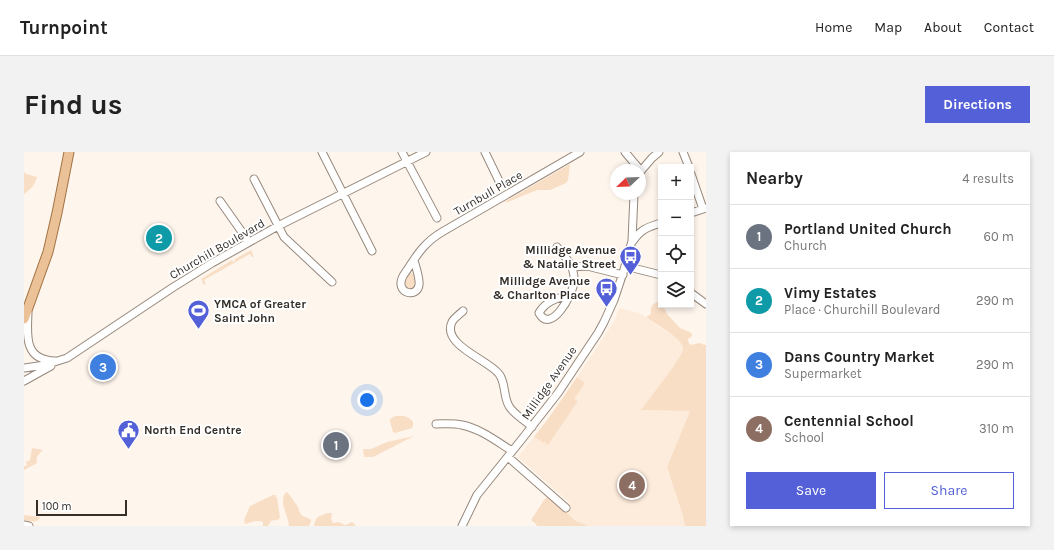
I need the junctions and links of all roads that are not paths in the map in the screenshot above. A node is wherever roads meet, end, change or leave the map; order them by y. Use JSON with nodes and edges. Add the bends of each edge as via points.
{"nodes":[{"id":1,"x":69,"y":152,"type":"edge"},
{"id":2,"x":322,"y":152,"type":"edge"},
{"id":3,"x":402,"y":152,"type":"edge"},
{"id":4,"x":426,"y":152,"type":"edge"},
{"id":5,"x":485,"y":152,"type":"edge"},
{"id":6,"x":580,"y":152,"type":"edge"},
{"id":7,"x":625,"y":152,"type":"edge"},
{"id":8,"x":659,"y":152,"type":"edge"},
{"id":9,"x":683,"y":152,"type":"edge"},
{"id":10,"x":567,"y":155,"type":"edge"},
{"id":11,"x":407,"y":161,"type":"junction"},
{"id":12,"x":634,"y":164,"type":"edge"},
{"id":13,"x":687,"y":164,"type":"edge"},
{"id":14,"x":646,"y":165,"type":"edge"},
{"id":15,"x":254,"y":179,"type":"dead end"},
{"id":16,"x":499,"y":181,"type":"dead end"},
{"id":17,"x":694,"y":182,"type":"edge"},
{"id":18,"x":343,"y":194,"type":"junction"},
{"id":19,"x":634,"y":200,"type":"edge"},
{"id":20,"x":220,"y":201,"type":"dead end"},
{"id":21,"x":705,"y":209,"type":"edge"},
{"id":22,"x":694,"y":212,"type":"edge"},
{"id":23,"x":437,"y":218,"type":"dead end"},
{"id":24,"x":658,"y":224,"type":"edge"},
{"id":25,"x":278,"y":226,"type":"junction"},
{"id":26,"x":632,"y":241,"type":"junction"},
{"id":27,"x":249,"y":242,"type":"junction"},
{"id":28,"x":557,"y":247,"type":"dead end"},
{"id":29,"x":372,"y":251,"type":"dead end"},
{"id":30,"x":414,"y":260,"type":"dead end"},
{"id":31,"x":625,"y":266,"type":"junction"},
{"id":32,"x":572,"y":267,"type":"junction"},
{"id":33,"x":658,"y":274,"type":"edge"},
{"id":34,"x":622,"y":275,"type":"junction"},
{"id":35,"x":332,"y":282,"type":"dead end"},
{"id":36,"x":694,"y":295,"type":"edge"},
{"id":37,"x":570,"y":296,"type":"dead end"},
{"id":38,"x":706,"y":304,"type":"edge"},
{"id":39,"x":28,"y":308,"type":"junction"},
{"id":40,"x":463,"y":311,"type":"dead end"},
{"id":41,"x":24,"y":319,"type":"edge"},
{"id":42,"x":61,"y":361,"type":"junction"},
{"id":43,"x":24,"y":368,"type":"edge"},
{"id":44,"x":24,"y":381,"type":"edge"},
{"id":45,"x":436,"y":424,"type":"dead end"},
{"id":46,"x":532,"y":427,"type":"junction"},
{"id":47,"x":510,"y":454,"type":"junction"},
{"id":48,"x":566,"y":508,"type":"dead end"},
{"id":49,"x":24,"y":525,"type":"edge"},
{"id":50,"x":29,"y":526,"type":"edge"},
{"id":51,"x":462,"y":526,"type":"edge"}],
"edges":[{"from":1,"to":39,"type":"main road","via":[[48,252]]},
{"from":2,"to":18,"type":"street"},
{"from":3,"to":11,"type":"street"},
{"from":4,"to":11,"type":"street","name":"Churchill Boulevard"},
{"from":5,"to":16,"type":"street"},
{"from":6,"to":10,"type":"street","name":"Turnbull Place"},
{"from":7,"to":12,"type":"street"},
{"from":8,"to":14,"type":"street"},
{"from":9,"to":13,"type":"street"},
{"from":10,"to":30,"type":"street","name":"Turnbull Place","via":[[438,234],[424,246]]},
{"from":11,"to":18,"type":"street","name":"Churchill Boulevard"},
{"from":11,"to":23,"type":"street"},
{"from":15,"to":25,"type":"street"},
{"from":17,"to":21,"type":"street"},
{"from":18,"to":25,"type":"street","name":"Churchill Boulevard"},
{"from":18,"to":29,"type":"street"},
{"from":19,"to":26,"type":"street","name":"Millidge Avenue"},
{"from":20,"to":27,"type":"street"},
{"from":21,"to":22,"type":"street"},
{"from":24,"to":26,"type":"street","via":[[642,230]]},
{"from":25,"to":27,"type":"street","name":"Churchill Boulevard"},
{"from":25,"to":35,"type":"street","via":[[284,237]]},
{"from":26,"to":31,"type":"street","name":"Millidge Avenue"},
{"from":27,"to":42,"type":"street","name":"Churchill Boulevard","via":[[193,274]]},
{"from":28,"to":32,"type":"street"},
{"from":31,"to":33,"type":"street"},
{"from":31,"to":34,"type":"street","name":"Millidge Avenue"},
{"from":32,"to":34,"type":"street","via":[[587,266]]},
{"from":32,"to":37,"type":"street","via":[[575,282]]},
{"from":34,"to":46,"type":"street","name":"Millidge Avenue","via":[[614,300],[598,333]]},
{"from":36,"to":38,"type":"street"},
{"from":39,"to":41,"type":"main road"},
{"from":39,"to":42,"type":"street","via":[[27,341],[31,350],[38,357]]},
{"from":40,"to":46,"type":"street","via":[[452,322],[455,340],[465,350],[497,370],[503,381],[509,406]]},
{"from":42,"to":43,"type":"street","name":"Churchill Boulevard"},
{"from":42,"to":44,"type":"street"},
{"from":45,"to":47,"type":"street","via":[[461,425],[476,429]]},
{"from":46,"to":47,"type":"street","name":"Millidge Avenue"},
{"from":47,"to":48,"type":"street"},
{"from":47,"to":51,"type":"street","name":"Millidge Avenue","via":[[477,495]]},
{"from":49,"to":50,"type":"street"}]}
